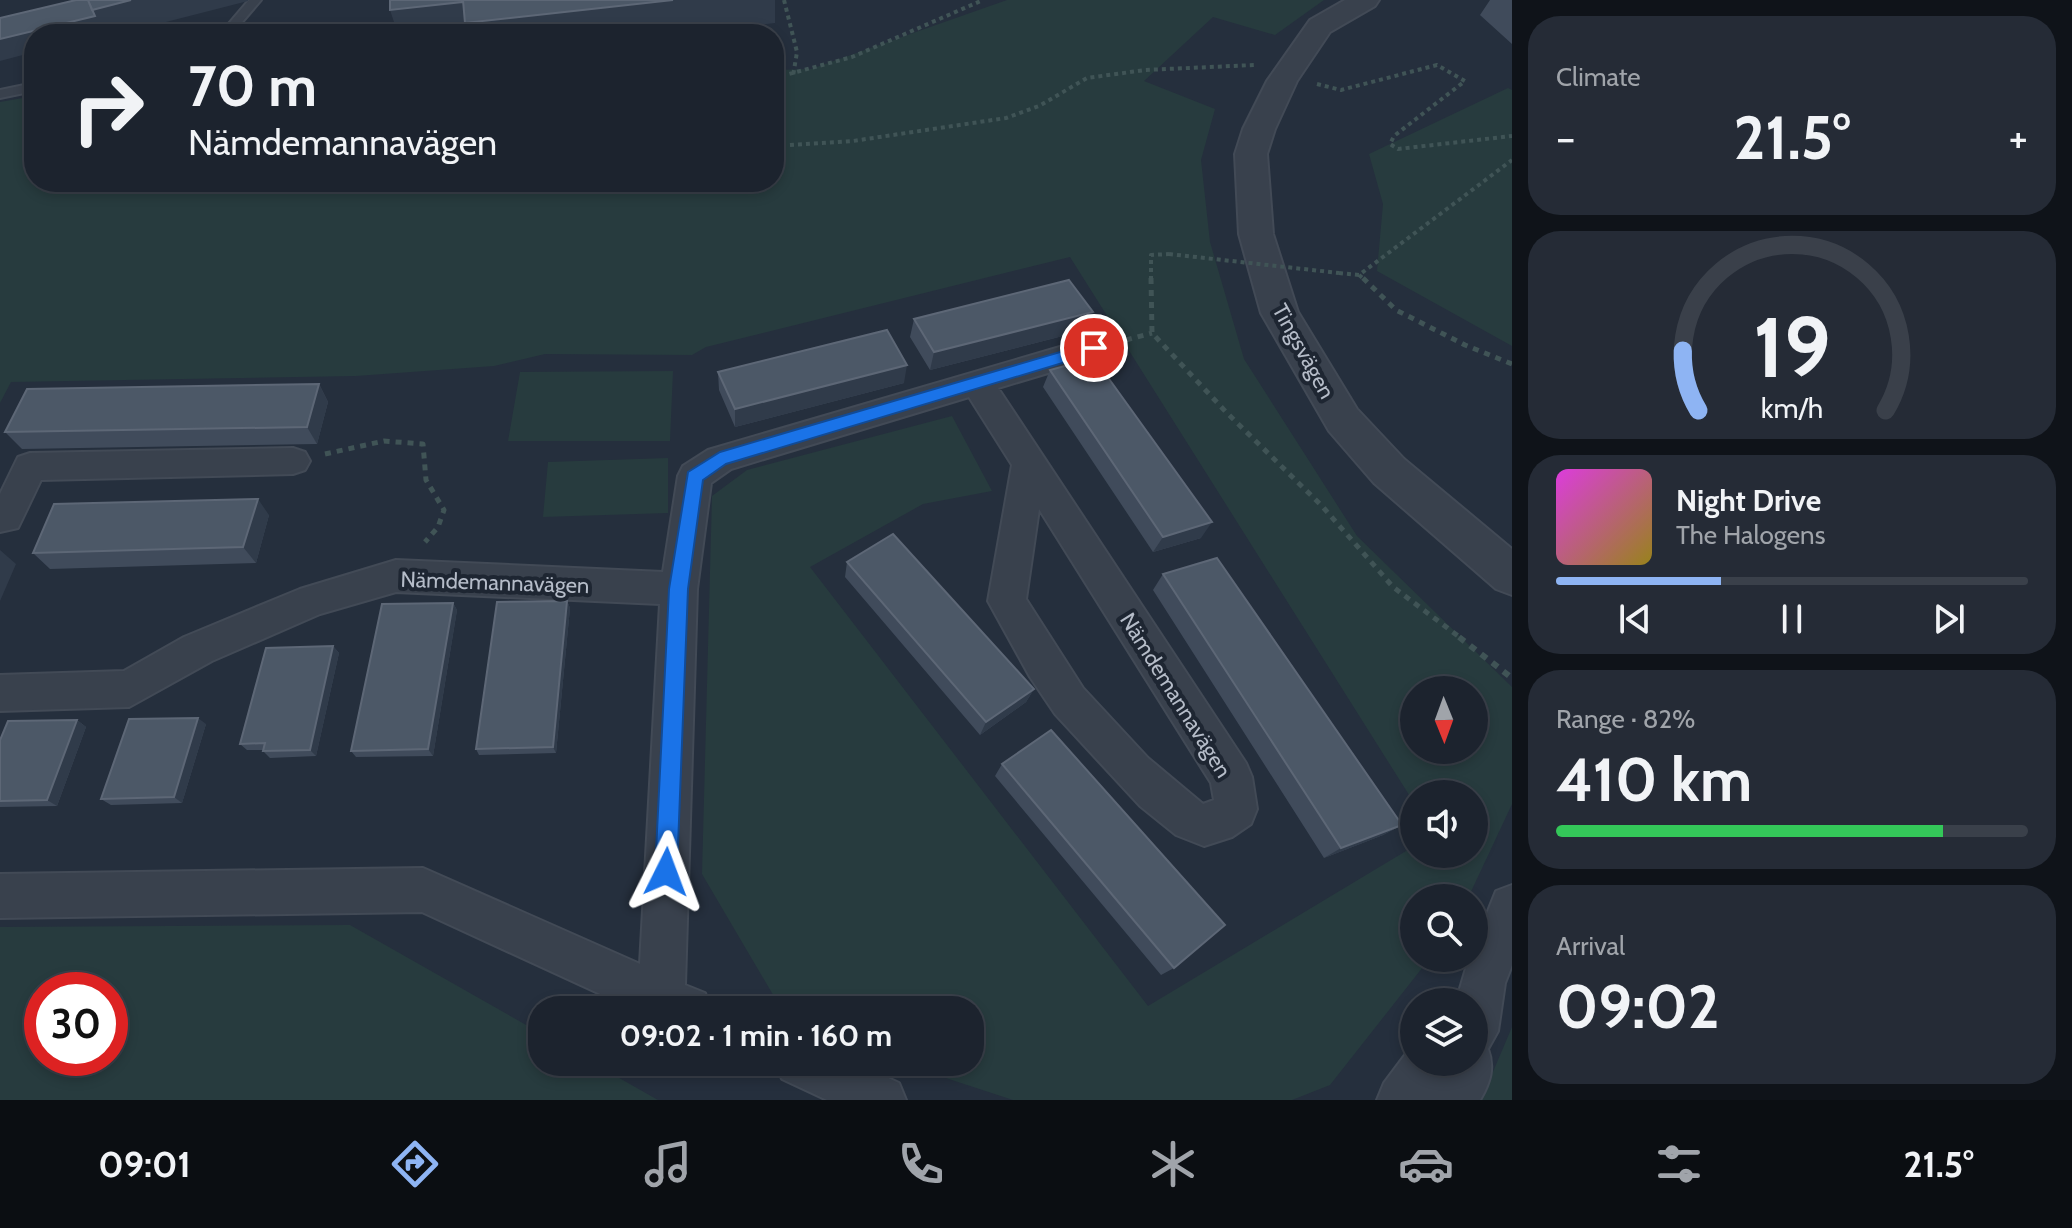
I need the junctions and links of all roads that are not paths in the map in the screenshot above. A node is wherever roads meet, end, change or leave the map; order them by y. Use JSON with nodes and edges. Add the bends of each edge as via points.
{"nodes":[{"id":1,"x":255,"y":0,"type":"edge"},
{"id":2,"x":1365,"y":0,"type":"edge"},
{"id":3,"x":235,"y":24,"type":"edge"},
{"id":4,"x":24,"y":89,"type":"edge"},
{"id":5,"x":0,"y":94,"type":"edge"},
{"id":6,"x":1094,"y":348,"type":"dead end"},
{"id":7,"x":977,"y":383,"type":"junction"},
{"id":8,"x":293,"y":461,"type":"road end"},
{"id":9,"x":1029,"y":464,"type":"junction"},
{"id":10,"x":0,"y":518,"type":"edge"},
{"id":11,"x":1512,"y":576,"type":"edge"},
{"id":12,"x":679,"y":589,"type":"junction"},
{"id":13,"x":0,"y":693,"type":"edge"},
{"id":14,"x":0,"y":896,"type":"edge"},
{"id":15,"x":1512,"y":907,"type":"edge"},
{"id":16,"x":1477,"y":988,"type":"edge"},
{"id":17,"x":657,"y":996,"type":"edge"},
{"id":18,"x":675,"y":996,"type":"edge"},
{"id":19,"x":824,"y":1076,"type":"edge"},
{"id":20,"x":829,"y":1076,"type":"edge"},
{"id":21,"x":1417,"y":1076,"type":"edge"},
{"id":22,"x":1467,"y":1076,"type":"edge"},
{"id":23,"x":866,"y":1100,"type":"edge"},
{"id":24,"x":882,"y":1100,"type":"edge"},
{"id":25,"x":1401,"y":1100,"type":"edge"},
{"id":26,"x":1452,"y":1100,"type":"edge"}],
"edges":[{"from":1,"to":3,"type":"lane"},
{"from":2,"to":11,"type":"street","name":"Tingsvägen","via":[[1320,26],[1282,81],[1259,129],[1251,154],[1256,234],[1280,313],[1343,420],[1389,471]]},
{"from":4,"to":5,"type":"lane"},
{"from":6,"to":7,"type":"street"},
{"from":7,"to":9,"type":"street","name":"Nämdemannavägen"},
{"from":7,"to":12,"type":"street","via":[[720,459],[695,476]]},
{"from":8,"to":10,"type":"street","via":[[30,467],[6,518]]},
{"from":9,"to":9,"type":"street","name":"Nämdemannavägen","via":[[1231,777],[1236,809],[1223,820],[1205,825],[1188,821],[1165,803],[1068,699],[1007,601]]},
{"from":12,"to":13,"type":"street","name":"Nämdemannavägen","via":[[396,576],[313,600],[198,649],[129,689]]},
{"from":12,"to":18,"type":"street"},
{"from":14,"to":17,"type":"street","via":[[423,890]]},
{"from":15,"to":16,"type":"street"},
{"from":19,"to":23,"type":"street"},
{"from":20,"to":24,"type":"street"},
{"from":21,"to":25,"type":"street"},
{"from":22,"to":26,"type":"street"}]}
